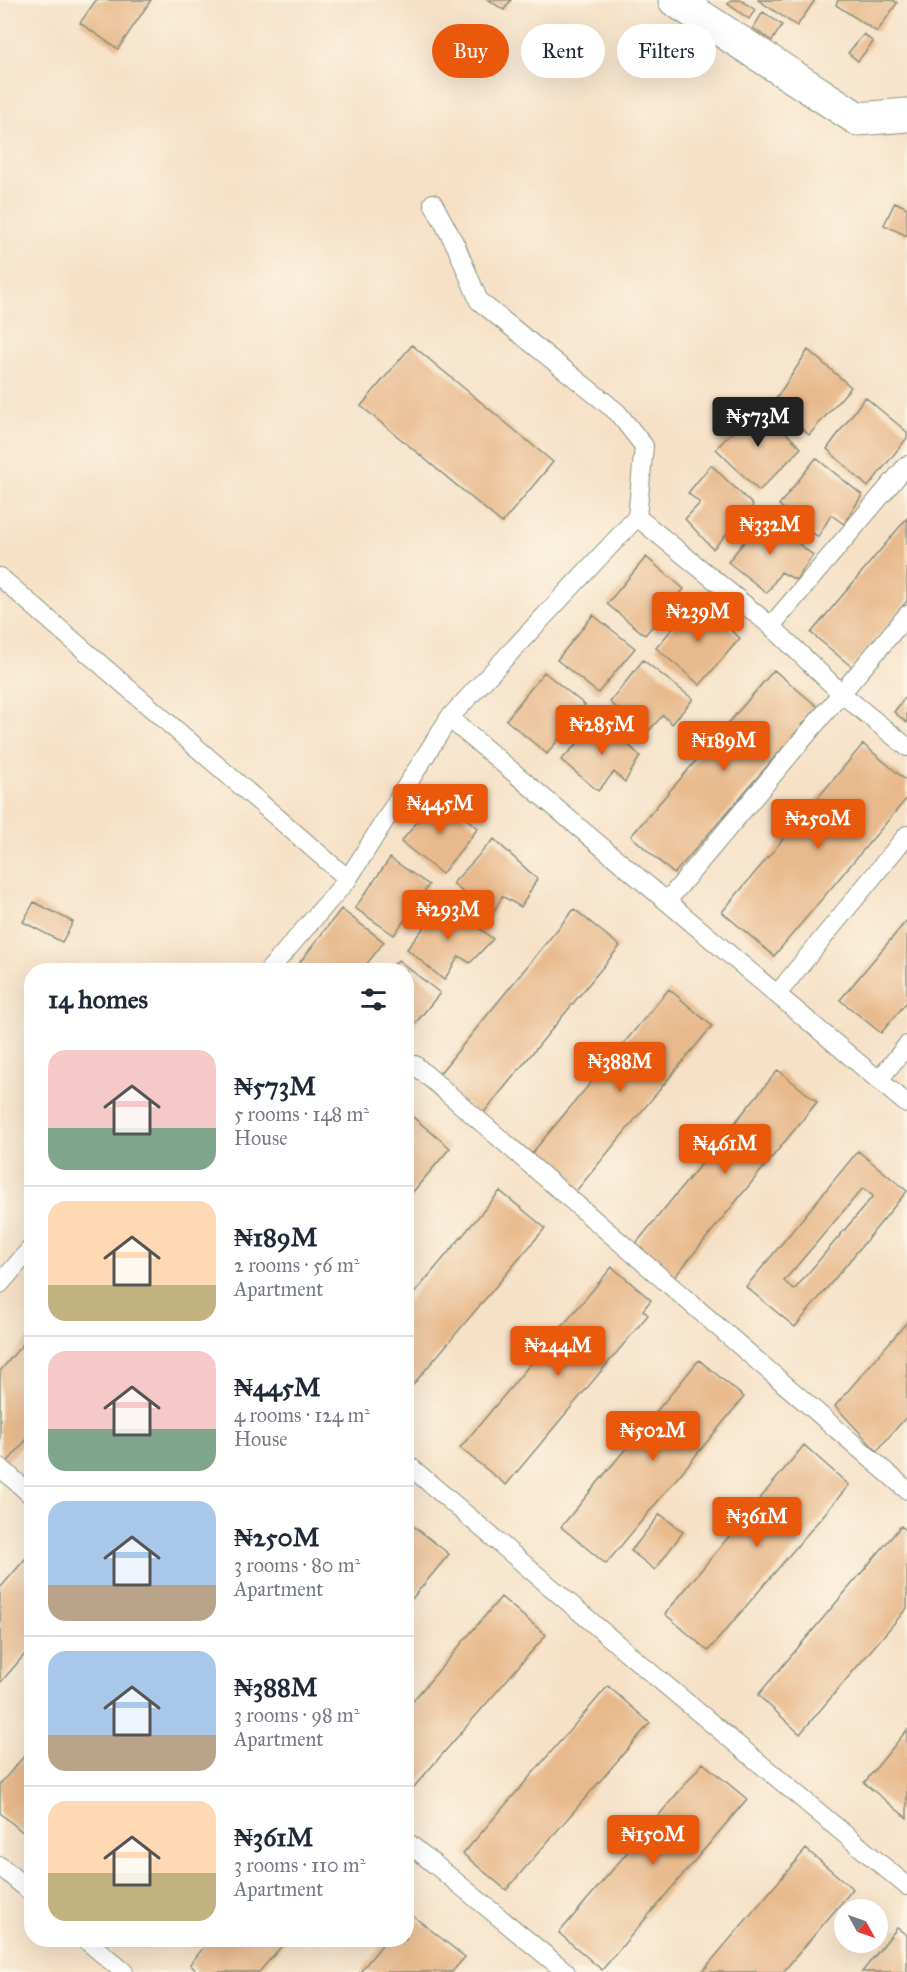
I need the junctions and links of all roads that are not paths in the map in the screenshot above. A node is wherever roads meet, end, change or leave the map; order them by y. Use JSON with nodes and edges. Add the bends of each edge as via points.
{"nodes":[{"id":1,"x":675,"y":0,"type":"edge"},
{"id":2,"x":907,"y":115,"type":"edge"},
{"id":3,"x":433,"y":203,"type":"dead end"},
{"id":4,"x":907,"y":465,"type":"edge"},
{"id":5,"x":637,"y":517,"type":"junction"},
{"id":6,"x":0,"y":577,"type":"edge"},
{"id":7,"x":907,"y":615,"type":"edge"},
{"id":8,"x":771,"y":626,"type":"junction"},
{"id":9,"x":842,"y":694,"type":"junction"},
{"id":10,"x":449,"y":718,"type":"junction"},
{"id":11,"x":907,"y":747,"type":"edge"},
{"id":12,"x":907,"y":835,"type":"edge"},
{"id":13,"x":348,"y":879,"type":"junction"},
{"id":14,"x":667,"y":901,"type":"junction"},
{"id":15,"x":275,"y":963,"type":"edge"},
{"id":16,"x":777,"y":994,"type":"junction"},
{"id":17,"x":907,"y":1045,"type":"edge"},
{"id":18,"x":415,"y":1065,"type":"dead end"},
{"id":19,"x":879,"y":1080,"type":"junction"},
{"id":20,"x":907,"y":1104,"type":"edge"},
{"id":21,"x":24,"y":1256,"type":"edge"},
{"id":22,"x":0,"y":1284,"type":"edge"},
{"id":23,"x":0,"y":1467,"type":"edge"},
{"id":24,"x":414,"y":1470,"type":"edge"},
{"id":25,"x":24,"y":1489,"type":"edge"},
{"id":26,"x":907,"y":1490,"type":"edge"},
{"id":27,"x":414,"y":1848,"type":"edge"},
{"id":28,"x":0,"y":1866,"type":"edge"},
{"id":29,"x":24,"y":1886,"type":"edge"},
{"id":30,"x":907,"y":1886,"type":"edge"},
{"id":31,"x":94,"y":1947,"type":"edge"},
{"id":32,"x":124,"y":1972,"type":"edge"},
{"id":33,"x":566,"y":1972,"type":"edge"}],
"edges":[{"from":1,"to":2,"type":"street","via":[[858,119]]},
{"from":3,"to":5,"type":"lane","via":[[479,301],[617,412],[644,446]]},
{"from":4,"to":8,"type":"lane"},
{"from":5,"to":8,"type":"lane"},
{"from":5,"to":10,"type":"lane"},
{"from":6,"to":13,"type":"lane"},
{"from":7,"to":9,"type":"lane"},
{"from":8,"to":9,"type":"lane"},
{"from":9,"to":11,"type":"lane"},
{"from":9,"to":14,"type":"lane"},
{"from":10,"to":13,"type":"lane"},
{"from":10,"to":14,"type":"lane"},
{"from":12,"to":16,"type":"lane"},
{"from":13,"to":15,"type":"lane"},
{"from":14,"to":16,"type":"lane"},
{"from":16,"to":19,"type":"lane"},
{"from":17,"to":19,"type":"lane"},
{"from":18,"to":26,"type":"lane"},
{"from":19,"to":20,"type":"lane"},
{"from":21,"to":22,"type":"lane"},
{"from":23,"to":25,"type":"lane"},
{"from":24,"to":30,"type":"lane"},
{"from":27,"to":33,"type":"lane"},
{"from":28,"to":29,"type":"lane"},
{"from":31,"to":32,"type":"lane"}]}
